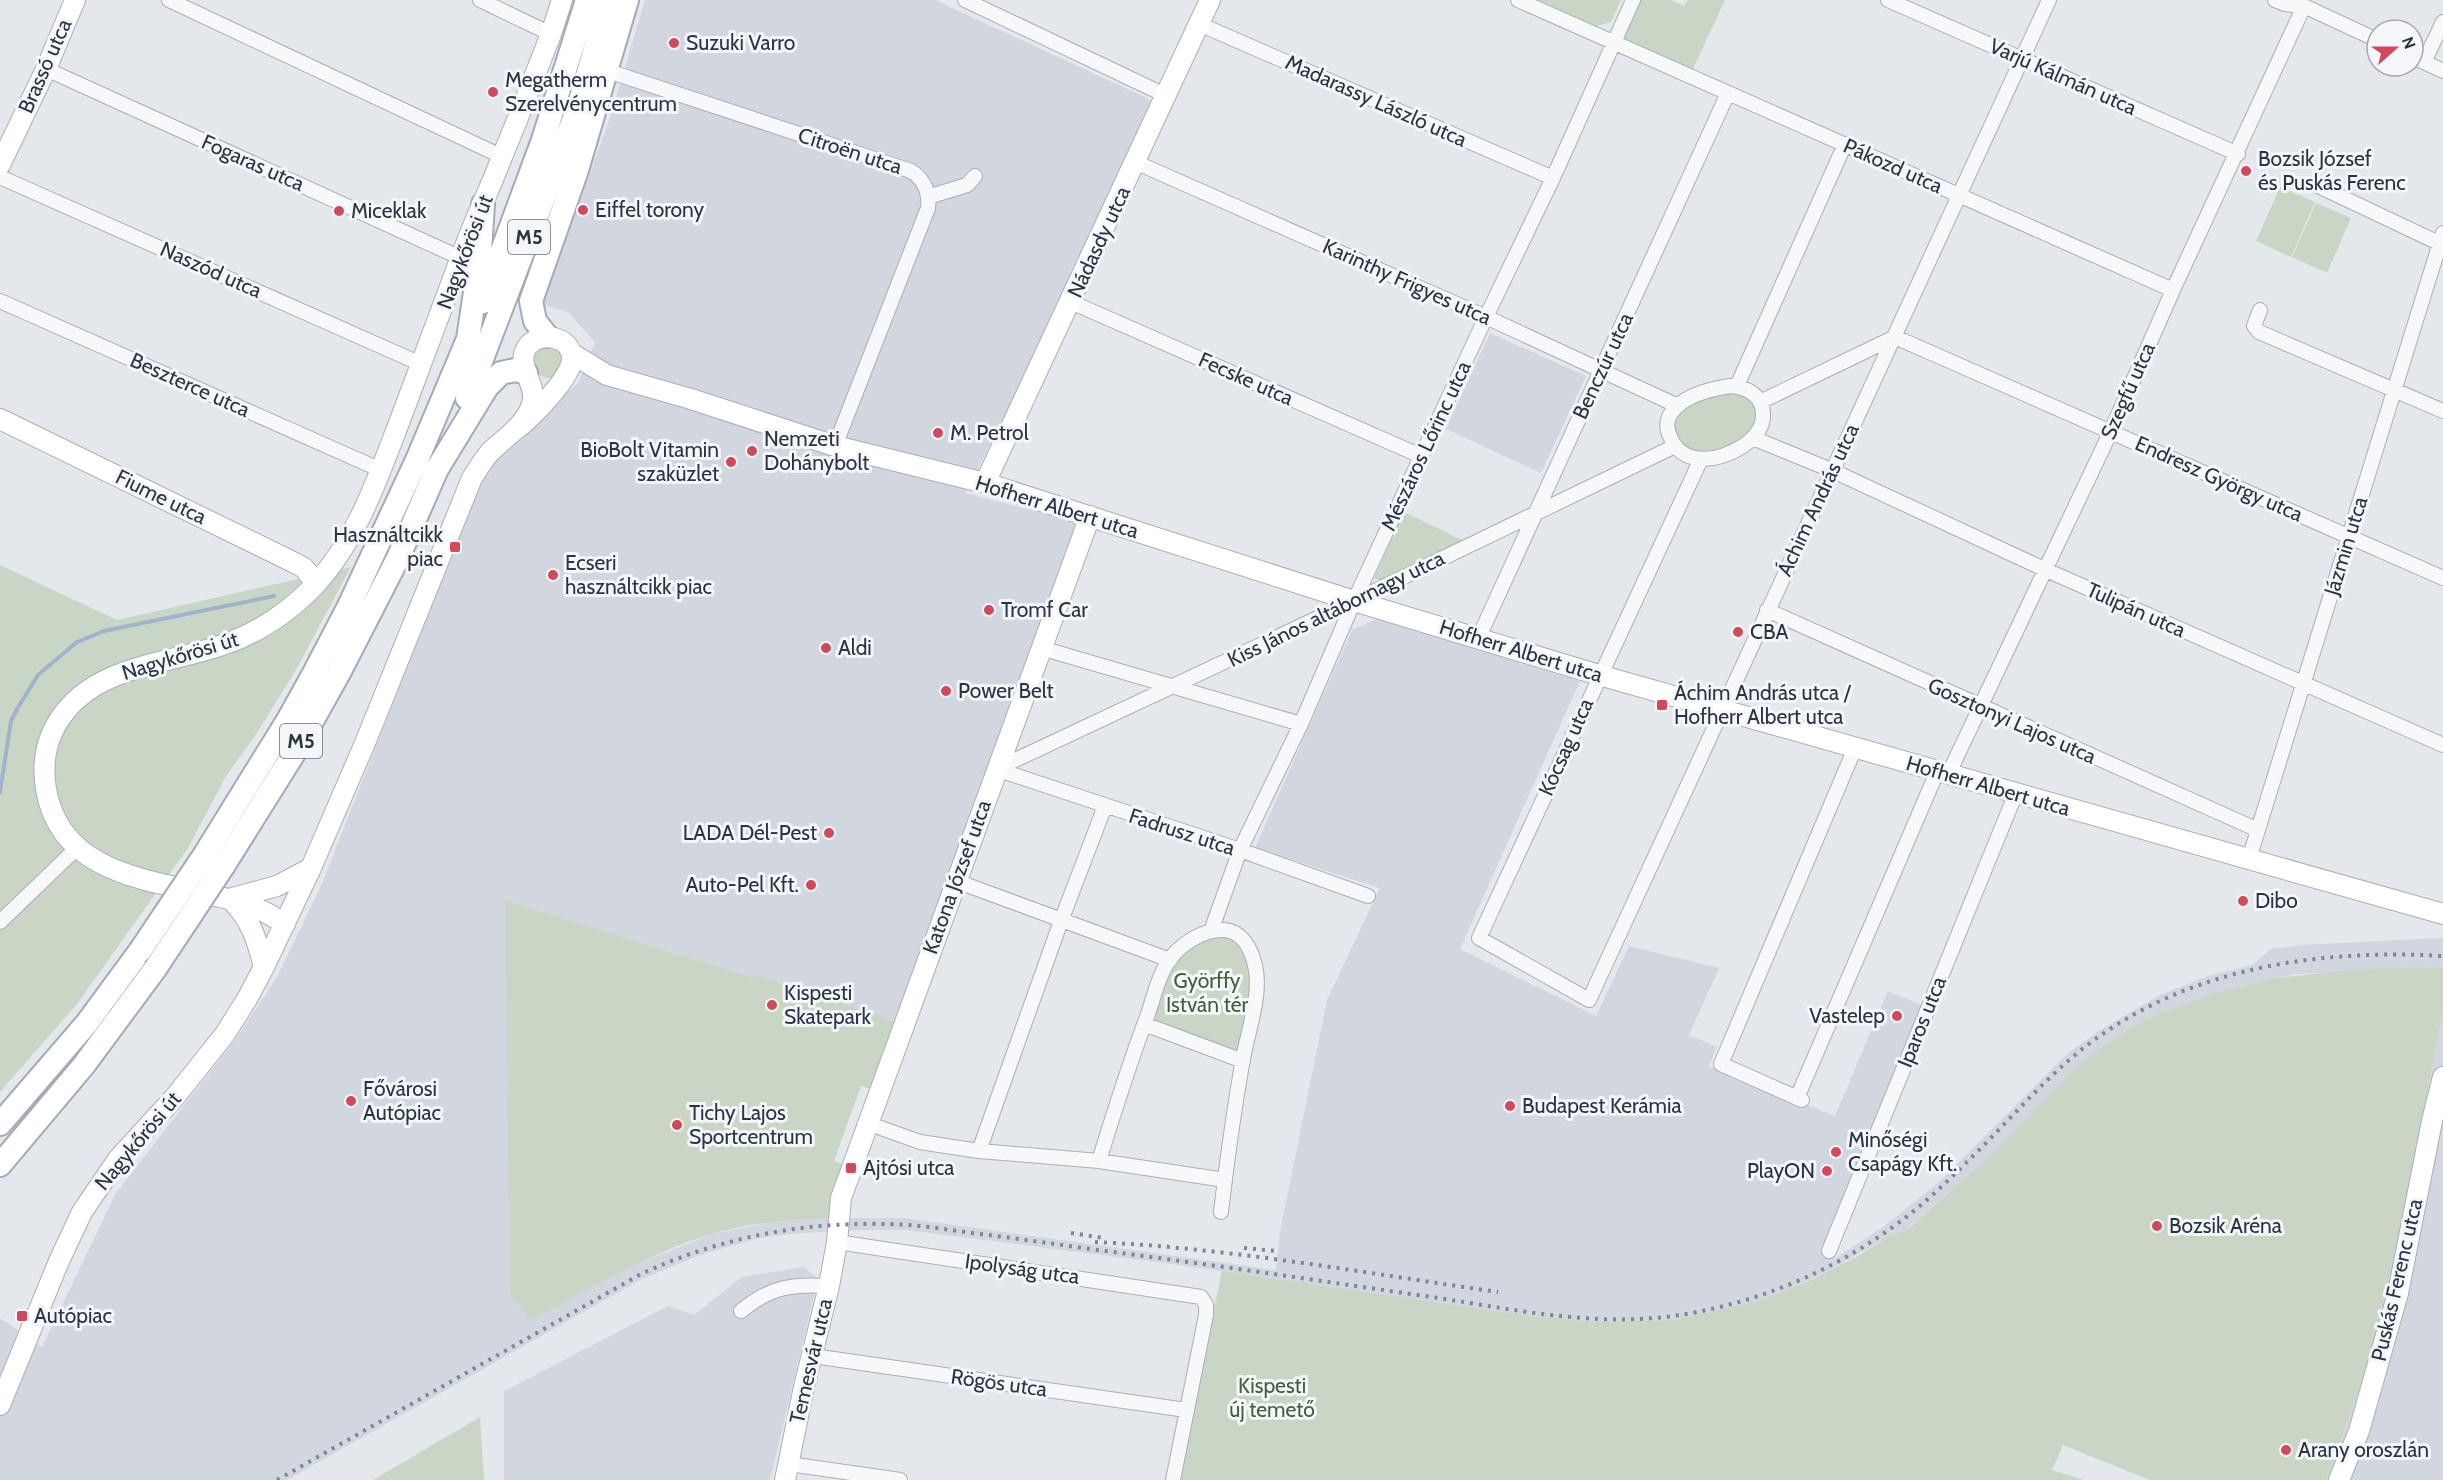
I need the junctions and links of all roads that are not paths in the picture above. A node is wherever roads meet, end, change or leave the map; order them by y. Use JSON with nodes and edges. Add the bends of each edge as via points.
{"nodes":[{"id":1,"x":75,"y":0,"type":"edge"},
{"id":2,"x":169,"y":0,"type":"edge"},
{"id":3,"x":480,"y":0,"type":"edge"},
{"id":4,"x":562,"y":0,"type":"edge"},
{"id":5,"x":587,"y":0,"type":"edge"},
{"id":6,"x":609,"y":0,"type":"edge"},
{"id":7,"x":627,"y":0,"type":"edge"},
{"id":8,"x":965,"y":0,"type":"edge"},
{"id":9,"x":1210,"y":0,"type":"edge"},
{"id":10,"x":1518,"y":0,"type":"edge"},
{"id":11,"x":1633,"y":0,"type":"edge"},
{"id":12,"x":1888,"y":0,"type":"edge"},
{"id":13,"x":2049,"y":0,"type":"edge"},
{"id":14,"x":2275,"y":0,"type":"edge"},
{"id":15,"x":2302,"y":3,"type":"edge"},
{"id":16,"x":2443,"y":22,"type":"edge"},
{"id":17,"x":1199,"y":24,"type":"junction"},
{"id":18,"x":551,"y":34,"type":"junction"},
{"id":19,"x":2365,"y":34,"type":"edge"},
{"id":20,"x":1613,"y":43,"type":"junction"},
{"id":21,"x":2425,"y":49,"type":"edge"},
{"id":22,"x":2021,"y":59,"type":"junction"},
{"id":23,"x":2425,"y":62,"type":"edge"},
{"id":24,"x":46,"y":69,"type":"junction"},
{"id":25,"x":608,"y":71,"type":"junction"},
{"id":26,"x":2443,"y":71,"type":"edge"},
{"id":27,"x":1728,"y":93,"type":"junction"},
{"id":28,"x":1166,"y":95,"type":"junction"},
{"id":29,"x":1845,"y":144,"type":"junction"},
{"id":30,"x":2238,"y":154,"type":"junction"},
{"id":31,"x":503,"y":157,"type":"junction"},
{"id":32,"x":1135,"y":162,"type":"junction"},
{"id":33,"x":0,"y":165,"type":"edge"},
{"id":34,"x":975,"y":176,"type":"dead end"},
{"id":35,"x":0,"y":177,"type":"edge"},
{"id":36,"x":1553,"y":178,"type":"junction"},
{"id":37,"x":2314,"y":184,"type":"dead end"},
{"id":38,"x":1959,"y":196,"type":"junction"},
{"id":39,"x":928,"y":197,"type":"junction"},
{"id":40,"x":483,"y":204,"type":"junction"},
{"id":41,"x":2442,"y":241,"type":"edge"},
{"id":42,"x":460,"y":258,"type":"junction"},
{"id":43,"x":2173,"y":290,"type":"junction"},
{"id":44,"x":0,"y":301,"type":"edge"},
{"id":45,"x":1071,"y":302,"type":"junction"},
{"id":46,"x":2260,"y":310,"type":"dead end"},
{"id":47,"x":1486,"y":317,"type":"junction"},
{"id":48,"x":546,"y":336,"type":"junction"},
{"id":49,"x":1895,"y":337,"type":"junction"},
{"id":50,"x":468,"y":339,"type":"junction"},
{"id":51,"x":571,"y":353,"type":"junction"},
{"id":52,"x":421,"y":364,"type":"junction"},
{"id":53,"x":1600,"y":370,"type":"junction"},
{"id":54,"x":527,"y":374,"type":"junction"},
{"id":55,"x":603,"y":374,"type":"junction"},
{"id":56,"x":563,"y":378,"type":"junction"},
{"id":57,"x":1737,"y":386,"type":"junction"},
{"id":58,"x":2396,"y":390,"type":"junction"},
{"id":59,"x":1760,"y":402,"type":"junction"},
{"id":60,"x":1677,"y":406,"type":"junction"},
{"id":61,"x":2443,"y":411,"type":"edge"},
{"id":62,"x":0,"y":419,"type":"edge"},
{"id":63,"x":514,"y":430,"type":"junction"},
{"id":64,"x":2111,"y":431,"type":"junction"},
{"id":65,"x":1753,"y":438,"type":"junction"},
{"id":66,"x":835,"y":446,"type":"junction"},
{"id":67,"x":1675,"y":446,"type":"junction"},
{"id":68,"x":1421,"y":456,"type":"junction"},
{"id":69,"x":1701,"y":459,"type":"junction"},
{"id":70,"x":437,"y":469,"type":"junction"},
{"id":71,"x":381,"y":470,"type":"junction"},
{"id":72,"x":1831,"y":470,"type":"junction"},
{"id":73,"x":986,"y":483,"type":"junction"},
{"id":74,"x":1537,"y":512,"type":"junction"},
{"id":75,"x":1090,"y":516,"type":"junction"},
{"id":76,"x":2348,"y":536,"type":"junction"},
{"id":77,"x":2044,"y":569,"type":"junction"},
{"id":78,"x":2443,"y":578,"type":"edge"},
{"id":79,"x":316,"y":583,"type":"junction"},
{"id":80,"x":1354,"y":601,"type":"junction"},
{"id":81,"x":1767,"y":610,"type":"junction"},
{"id":82,"x":1478,"y":639,"type":"junction"},
{"id":83,"x":1041,"y":648,"type":"junction"},
{"id":84,"x":1599,"y":675,"type":"junction"},
{"id":85,"x":2303,"y":684,"type":"junction"},
{"id":86,"x":1173,"y":686,"type":"junction"},
{"id":87,"x":1980,"y":706,"type":"junction"},
{"id":88,"x":1721,"y":711,"type":"junction"},
{"id":89,"x":1301,"y":724,"type":"junction"},
{"id":90,"x":2443,"y":746,"type":"edge"},
{"id":91,"x":1855,"y":748,"type":"junction"},
{"id":92,"x":996,"y":769,"type":"junction"},
{"id":93,"x":1943,"y":773,"type":"junction"},
{"id":94,"x":2016,"y":794,"type":"junction"},
{"id":95,"x":1105,"y":806,"type":"junction"},
{"id":96,"x":2258,"y":830,"type":"junction"},
{"id":97,"x":78,"y":848,"type":"junction"},
{"id":98,"x":1240,"y":850,"type":"junction"},
{"id":99,"x":2249,"y":859,"type":"junction"},
{"id":100,"x":214,"y":860,"type":"junction"},
{"id":101,"x":311,"y":868,"type":"junction"},
{"id":102,"x":956,"y":881,"type":"junction"},
{"id":103,"x":1368,"y":896,"type":"dead end"},
{"id":104,"x":229,"y":899,"type":"junction"},
{"id":105,"x":2443,"y":914,"type":"edge"},
{"id":106,"x":1061,"y":921,"type":"junction"},
{"id":107,"x":0,"y":922,"type":"edge"},
{"id":108,"x":285,"y":924,"type":"junction"},
{"id":109,"x":1211,"y":931,"type":"junction"},
{"id":110,"x":1170,"y":960,"type":"junction"},
{"id":111,"x":264,"y":967,"type":"junction"},
{"id":112,"x":1589,"y":1000,"type":"joint"},
{"id":113,"x":1144,"y":1024,"type":"junction"},
{"id":114,"x":1243,"y":1061,"type":"junction"},
{"id":115,"x":2443,"y":1077,"type":"edge"},
{"id":116,"x":2440,"y":1104,"type":"edge"},
{"id":117,"x":867,"y":1123,"type":"junction"},
{"id":118,"x":0,"y":1124,"type":"edge"},
{"id":119,"x":979,"y":1151,"type":"junction"},
{"id":120,"x":1099,"y":1161,"type":"junction"},
{"id":121,"x":0,"y":1165,"type":"edge"},
{"id":122,"x":1225,"y":1180,"type":"junction"},
{"id":123,"x":1221,"y":1212,"type":"dead end"},
{"id":124,"x":837,"y":1242,"type":"junction"},
{"id":125,"x":1829,"y":1251,"type":"dead end"},
{"id":126,"x":829,"y":1286,"type":"junction"},
{"id":127,"x":741,"y":1311,"type":"dead end"},
{"id":128,"x":813,"y":1356,"type":"junction"},
{"id":129,"x":0,"y":1405,"type":"edge"},
{"id":130,"x":1186,"y":1410,"type":"junction"},
{"id":131,"x":787,"y":1472,"type":"edge"},
{"id":132,"x":900,"y":1480,"type":"edge"},
{"id":133,"x":1173,"y":1480,"type":"edge"},
{"id":134,"x":2339,"y":1480,"type":"edge"}],
"edges":[{"from":1,"to":24,"type":"street","name":"Brassó utca"},
{"from":2,"to":31,"type":"street"},
{"from":3,"to":18,"type":"street"},
{"from":4,"to":18,"type":"street","name":"Nagykőrösi út"},
{"from":5,"to":50,"type":"main road","name":"Nagykőrösi út","number":"M5","via":[[543,140]]},
{"from":6,"to":70,"type":"main road","number":"M5","via":[[578,108],[479,370]]},
{"from":7,"to":25,"type":"main road"},
{"from":8,"to":28,"type":"street"},
{"from":9,"to":17,"type":"street","name":"Nádasdy utca"},
{"from":10,"to":20,"type":"street","name":"Pákozd utca"},
{"from":11,"to":20,"type":"street","name":"Mészáros Lőrinc utca"},
{"from":12,"to":22,"type":"street","name":"Varjú Kálmán utca"},
{"from":13,"to":22,"type":"street","name":"Áchim András utca"},
{"from":14,"to":15,"type":"street"},
{"from":15,"to":19,"type":"street"},
{"from":15,"to":30,"type":"street","name":"Szegfű utca"},
{"from":16,"to":21,"type":"street"},
{"from":17,"to":28,"type":"street","name":"Nádasdy utca"},
{"from":17,"to":36,"type":"street","name":"Madarassy László utca"},
{"from":18,"to":31,"type":"street","name":"Nagykőrösi út"},
{"from":20,"to":27,"type":"street","name":"Pákozd utca"},
{"from":20,"to":36,"type":"street","name":"Mészáros Lőrinc utca"},
{"from":22,"to":30,"type":"street","name":"Varjú Kálmán utca"},
{"from":22,"to":38,"type":"street","name":"Áchim András utca"},
{"from":23,"to":26,"type":"street"},
{"from":24,"to":33,"type":"street","name":"Brassó utca"},
{"from":24,"to":42,"type":"street","name":"Fogaras utca"},
{"from":25,"to":39,"type":"street","name":"Citroën utca","via":[[911,171],[921,180]]},
{"from":25,"to":48,"type":"main road","via":[[531,301],[535,321]]},
{"from":27,"to":29,"type":"street","name":"Pákozd utca"},
{"from":27,"to":53,"type":"street","name":"Benczúr utca"},
{"from":28,"to":32,"type":"street","name":"Nádasdy utca"},
{"from":29,"to":38,"type":"street","name":"Pákozd utca"},
{"from":29,"to":57,"type":"street"},
{"from":30,"to":43,"type":"street","name":"Szegfű utca"},
{"from":31,"to":40,"type":"street","name":"Nagykőrösi út"},
{"from":32,"to":45,"type":"street","name":"Nádasdy utca"},
{"from":32,"to":47,"type":"street","name":"Karinthy Frigyes utca"},
{"from":34,"to":39,"type":"street","via":[[967,184]]},
{"from":35,"to":52,"type":"street","name":"Naszód utca"},
{"from":36,"to":47,"type":"street","name":"Mészáros Lőrinc utca"},
{"from":37,"to":41,"type":"street"},
{"from":38,"to":43,"type":"street","name":"Pákozd utca"},
{"from":38,"to":49,"type":"street","name":"Áchim András utca"},
{"from":39,"to":66,"type":"street","via":[[928,208]]},
{"from":40,"to":42,"type":"street","name":"Nagykőrösi út"},
{"from":40,"to":50,"type":"main road"},
{"from":41,"to":58,"type":"street","name":"Jázmin utca"},
{"from":42,"to":52,"type":"street","name":"Nagykőrösi út"},
{"from":43,"to":64,"type":"street","name":"Szegfű utca"},
{"from":44,"to":71,"type":"street","name":"Beszterce utca"},
{"from":45,"to":68,"type":"street","name":"Fecske utca"},
{"from":45,"to":73,"type":"street","name":"Nádasdy utca"},
{"from":46,"to":58,"type":"street","via":[[2256,329]]},
{"from":47,"to":53,"type":"street","name":"Karinthy Frigyes utca"},
{"from":47,"to":68,"type":"street","name":"Mészáros Lőrinc utca"},
{"from":48,"to":51,"type":"street","via":[[562,341]]},
{"from":48,"to":54,"type":"street","name":"Nagykőrösi út","via":[[527,347],[523,361]]},
{"from":49,"to":59,"type":"street"},
{"from":49,"to":64,"type":"street","name":"Endresz György utca"},
{"from":49,"to":72,"type":"street","name":"Áchim András utca"},
{"from":50,"to":100,"type":"main road","number":"M5","via":[[349,606]]},
{"from":51,"to":55,"type":"street","name":"Hofherr Albert utca"},
{"from":51,"to":56,"type":"street","name":"Nagykőrösi út","via":[[571,366]]},
{"from":52,"to":71,"type":"street","name":"Nagykőrösi út"},
{"from":53,"to":60,"type":"street","name":"Karinthy Frigyes utca"},
{"from":53,"to":74,"type":"street","name":"Benczúr utca"},
{"from":54,"to":56,"type":"street","via":[[544,385]]},
{"from":54,"to":63,"type":"street","name":"Nagykőrösi út","via":[[532,405]]},
{"from":54,"to":70,"type":"main road","via":[[508,371],[491,381]]},
{"from":55,"to":56,"type":"street","name":"Hofherr Albert utca"},
{"from":55,"to":66,"type":"street","name":"Hofherr Albert utca"},
{"from":56,"to":63,"type":"street","name":"Nagykőrösi út","via":[[537,412]]},
{"from":57,"to":59,"type":"street","via":[[1752,392]]},
{"from":57,"to":60,"type":"street","via":[[1710,390]]},
{"from":58,"to":61,"type":"street"},
{"from":58,"to":76,"type":"street","name":"Jázmin utca"},
{"from":59,"to":65,"type":"street","via":[[1762,423]]},
{"from":60,"to":67,"type":"street","via":[[1667,422]]},
{"from":62,"to":79,"type":"street","name":"Fiume utca","via":[[295,563]]},
{"from":63,"to":101,"type":"street","name":"Nagykőrösi út","via":[[484,459],[472,478]]},
{"from":64,"to":76,"type":"street","name":"Endresz György utca"},
{"from":64,"to":77,"type":"street","name":"Szegfű utca"},
{"from":65,"to":69,"type":"street","via":[[1728,453]]},
{"from":65,"to":72,"type":"street"},
{"from":66,"to":73,"type":"street","name":"Hofherr Albert utca"},
{"from":67,"to":69,"type":"street","via":[[1688,457]]},
{"from":67,"to":74,"type":"street","name":"Kiss János altábornagy utca"},
{"from":68,"to":80,"type":"street","name":"Mészáros Lőrinc utca"},
{"from":69,"to":84,"type":"street","name":"Kócsag utca"},
{"from":70,"to":100,"type":"main road","number":"M5","via":[[398,558],[296,750]]},
{"from":71,"to":79,"type":"street","name":"Nagykőrösi út","via":[[363,513]]},
{"from":72,"to":77,"type":"street","name":"Tulipán utca"},
{"from":72,"to":81,"type":"street","name":"Áchim András utca"},
{"from":73,"to":75,"type":"street","name":"Hofherr Albert utca"},
{"from":74,"to":80,"type":"street","name":"Kiss János altábornagy utca"},
{"from":74,"to":82,"type":"street","name":"Benczúr utca"},
{"from":75,"to":80,"type":"street","name":"Hofherr Albert utca"},
{"from":75,"to":83,"type":"street","name":"Katona József utca"},
{"from":76,"to":78,"type":"street","name":"Endresz György utca"},
{"from":76,"to":85,"type":"street","name":"Jázmin utca"},
{"from":77,"to":85,"type":"street","name":"Tulipán utca"},
{"from":77,"to":87,"type":"street","name":"Szegfű utca"},
{"from":79,"to":97,"type":"street","name":"Nagykőrösi út","via":[[290,607],[247,635],[111,677],[89,688],[71,706],[49,740],[45,785],[60,827]]},
{"from":80,"to":82,"type":"street","name":"Hofherr Albert utca"},
{"from":80,"to":86,"type":"street","name":"Kiss János altábornagy utca"},
{"from":80,"to":89,"type":"street","name":"Mészáros Lőrinc utca"},
{"from":81,"to":87,"type":"street","name":"Gosztonyi Lajos utca"},
{"from":81,"to":88,"type":"street","name":"Áchim András utca"},
{"from":82,"to":84,"type":"street","name":"Hofherr Albert utca"},
{"from":83,"to":86,"type":"street"},
{"from":83,"to":92,"type":"street","name":"Katona József utca"},
{"from":84,"to":88,"type":"street","name":"Hofherr Albert utca"},
{"from":84,"to":112,"type":"street","name":"Kócsag utca","via":[[1479,938]]},
{"from":85,"to":90,"type":"street","name":"Tulipán utca"},
{"from":85,"to":96,"type":"street","name":"Jázmin utca"},
{"from":86,"to":89,"type":"street"},
{"from":86,"to":92,"type":"street","name":"Kiss János altábornagy utca"},
{"from":87,"to":93,"type":"street","name":"Szegfű utca"},
{"from":87,"to":96,"type":"street","name":"Gosztonyi Lajos utca"},
{"from":88,"to":91,"type":"street","name":"Hofherr Albert utca"},
{"from":88,"to":112,"type":"street","name":"Áchim András utca"},
{"from":89,"to":98,"type":"street","name":"Mészáros Lőrinc utca"},
{"from":91,"to":93,"type":"street","name":"Hofherr Albert utca"},
{"from":91,"to":93,"type":"street","name":"Szegfű utca","via":[[1721,1064],[1799,1099]]},
{"from":92,"to":95,"type":"street","name":"Fadrusz utca"},
{"from":92,"to":102,"type":"street","name":"Katona József utca"},
{"from":93,"to":94,"type":"street","name":"Hofherr Albert utca"},
{"from":94,"to":99,"type":"street","name":"Hofherr Albert utca"},
{"from":94,"to":125,"type":"street","name":"Iparos utca"},
{"from":95,"to":98,"type":"street","name":"Fadrusz utca"},
{"from":95,"to":106,"type":"street"},
{"from":96,"to":99,"type":"street","name":"Jázmin utca"},
{"from":97,"to":104,"type":"street","name":"Nagykőrösi út","via":[[116,870]]},
{"from":97,"to":107,"type":"street"},
{"from":98,"to":103,"type":"street","name":"Fadrusz utca"},
{"from":98,"to":109,"type":"street","name":"Mészáros Lőrinc utca"},
{"from":99,"to":105,"type":"street","name":"Hofherr Albert utca"},
{"from":100,"to":118,"type":"main road","number":"M5","bridge":true,"via":[[87,1023]]},
{"from":100,"to":121,"type":"main road","number":"M5","bridge":true,"via":[[155,969],[84,1065]]},
{"from":101,"to":104,"type":"street","via":[[277,886]]},
{"from":101,"to":108,"type":"street","name":"Nagykőrösi út"},
{"from":102,"to":106,"type":"street"},
{"from":102,"to":117,"type":"street","name":"Katona József utca"},
{"from":104,"to":108,"type":"street","name":"Nagykőrösi út","via":[[260,909]]},
{"from":104,"to":111,"type":"street","via":[[252,927]]},
{"from":106,"to":110,"type":"street"},
{"from":106,"to":119,"type":"street"},
{"from":108,"to":111,"type":"street","name":"Nagykőrösi út"},
{"from":109,"to":110,"type":"street","via":[[1187,943]]},
{"from":109,"to":114,"type":"street","via":[[1238,934],[1255,966],[1256,993]]},
{"from":110,"to":113,"type":"street"},
{"from":111,"to":129,"type":"street","name":"Nagykőrösi út","via":[[225,1034],[118,1159],[82,1212]]},
{"from":113,"to":114,"type":"street"},
{"from":113,"to":120,"type":"street"},
{"from":114,"to":122,"type":"street"},
{"from":115,"to":116,"type":"street","name":"Puskás Ferenc utca"},
{"from":116,"to":134,"type":"street","name":"Puskás Ferenc utca","via":[[2389,1328],[2359,1431]]},
{"from":117,"to":119,"type":"street","via":[[920,1142]]},
{"from":117,"to":124,"type":"street","name":"Katona József utca","via":[[841,1197]]},
{"from":119,"to":120,"type":"street"},
{"from":120,"to":122,"type":"street"},
{"from":122,"to":123,"type":"street"},
{"from":124,"to":126,"type":"street","name":"Temesvár utca"},
{"from":124,"to":130,"type":"street","name":"Ipolyság utca","via":[[1201,1297],[1206,1315]]},
{"from":126,"to":127,"type":"street","via":[[798,1284],[758,1297]]},
{"from":126,"to":128,"type":"street","name":"Temesvár utca"},
{"from":128,"to":130,"type":"street","name":"Rögös utca"},
{"from":128,"to":131,"type":"street","name":"Temesvár utca"},
{"from":130,"to":133,"type":"street"},
{"from":131,"to":132,"type":"street"}]}
